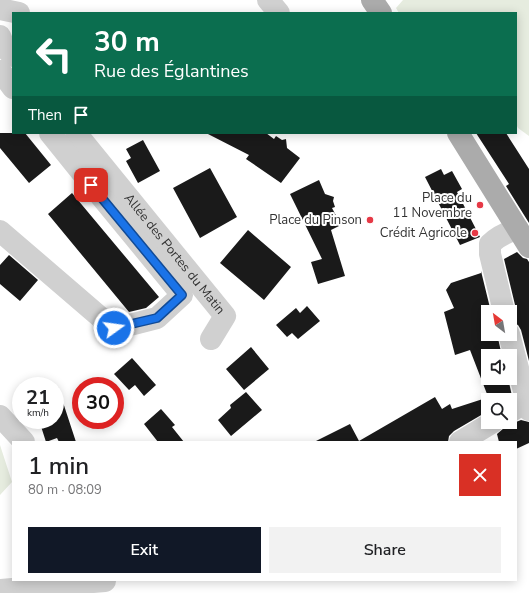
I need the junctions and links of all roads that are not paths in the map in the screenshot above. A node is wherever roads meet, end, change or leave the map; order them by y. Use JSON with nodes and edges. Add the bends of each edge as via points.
{"nodes":[{"id":1,"x":268,"y":0,"type":"edge"},
{"id":2,"x":372,"y":0,"type":"edge"},
{"id":3,"x":278,"y":12,"type":"edge"},
{"id":4,"x":380,"y":12,"type":"edge"},
{"id":5,"x":0,"y":36,"type":"edge"},
{"id":6,"x":12,"y":55,"type":"edge"},
{"id":7,"x":0,"y":71,"type":"edge"},
{"id":8,"x":12,"y":87,"type":"edge"},
{"id":9,"x":51,"y":134,"type":"edge"},
{"id":10,"x":77,"y":134,"type":"edge"},
{"id":11,"x":459,"y":134,"type":"edge"},
{"id":12,"x":0,"y":231,"type":"edge"},
{"id":13,"x":524,"y":235,"type":"edge"},
{"id":14,"x":502,"y":305,"type":"edge"},
{"id":15,"x":211,"y":339,"type":"dead end"},
{"id":16,"x":510,"y":341,"type":"edge"},
{"id":17,"x":522,"y":408,"type":"edge"},
{"id":18,"x":0,"y":416,"type":"edge"},
{"id":19,"x":481,"y":429,"type":"edge"},
{"id":20,"x":23,"y":441,"type":"edge"},
{"id":21,"x":462,"y":441,"type":"edge"},
{"id":22,"x":106,"y":585,"type":"edge"},
{"id":23,"x":0,"y":590,"type":"edge"}],
"edges":[{"from":1,"to":3,"type":"street"},
{"from":2,"to":4,"type":"main road"},
{"from":5,"to":6,"type":"street"},
{"from":7,"to":8,"type":"street"},
{"from":9,"to":12,"type":"street","via":[[182,295],[157,318],[114,328]]},
{"from":10,"to":15,"type":"street","name":"Allée des Portes du Matin","via":[[225,316]]},
{"from":11,"to":13,"type":"main road"},
{"from":13,"to":14,"type":"street","via":[[496,238],[490,244]]},
{"from":16,"to":17,"type":"street"},
{"from":18,"to":20,"type":"street"},
{"from":19,"to":21,"type":"street"},
{"from":22,"to":23,"type":"street"}]}
